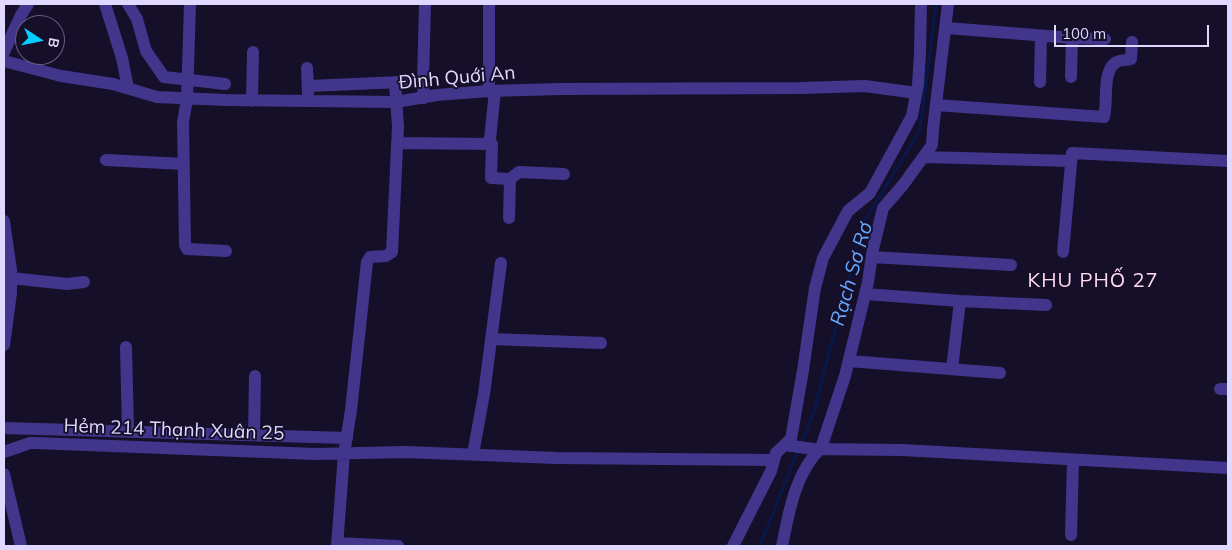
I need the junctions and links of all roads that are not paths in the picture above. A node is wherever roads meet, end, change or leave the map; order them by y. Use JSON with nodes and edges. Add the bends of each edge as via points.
{"nodes":[{"id":1,"x":28,"y":4,"type":"edge"},
{"id":2,"x":105,"y":4,"type":"edge"},
{"id":3,"x":128,"y":4,"type":"edge"},
{"id":4,"x":190,"y":4,"type":"edge"},
{"id":5,"x":425,"y":4,"type":"edge"},
{"id":6,"x":489,"y":4,"type":"edge"},
{"id":7,"x":921,"y":4,"type":"edge"},
{"id":8,"x":948,"y":4,"type":"edge"},
{"id":9,"x":946,"y":28,"type":"junction"},
{"id":10,"x":1042,"y":36,"type":"junction"},
{"id":11,"x":1072,"y":38,"type":"junction"},
{"id":12,"x":1105,"y":39,"type":"dead end"},
{"id":13,"x":1132,"y":42,"type":"dead end"},
{"id":14,"x":4,"y":52,"type":"edge"},
{"id":15,"x":254,"y":52,"type":"dead end"},
{"id":16,"x":4,"y":61,"type":"edge"},
{"id":17,"x":306,"y":68,"type":"dead end"},
{"id":18,"x":1071,"y":77,"type":"dead end"},
{"id":19,"x":188,"y":80,"type":"junction"},
{"id":20,"x":423,"y":81,"type":"junction"},
{"id":21,"x":395,"y":82,"type":"junction"},
{"id":22,"x":1040,"y":82,"type":"dead end"},
{"id":23,"x":224,"y":84,"type":"dead end"},
{"id":24,"x":309,"y":86,"type":"junction"},
{"id":25,"x":128,"y":88,"type":"junction"},
{"id":26,"x":492,"y":91,"type":"junction"},
{"id":27,"x":916,"y":93,"type":"junction"},
{"id":28,"x":188,"y":98,"type":"junction"},
{"id":29,"x":424,"y":98,"type":"junction"},
{"id":30,"x":252,"y":100,"type":"junction"},
{"id":31,"x":308,"y":101,"type":"junction"},
{"id":32,"x":396,"y":102,"type":"junction"},
{"id":33,"x":936,"y":105,"type":"junction"},
{"id":34,"x":490,"y":139,"type":"dead end"},
{"id":35,"x":397,"y":143,"type":"junction"},
{"id":36,"x":924,"y":157,"type":"junction"},
{"id":37,"x":106,"y":160,"type":"dead end"},
{"id":38,"x":1071,"y":161,"type":"junction"},
{"id":39,"x":1228,"y":161,"type":"edge"},
{"id":40,"x":184,"y":164,"type":"junction"},
{"id":41,"x":564,"y":174,"type":"dead end"},
{"id":42,"x":510,"y":179,"type":"junction"},
{"id":43,"x":509,"y":218,"type":"dead end"},
{"id":44,"x":4,"y":220,"type":"edge"},
{"id":45,"x":226,"y":251,"type":"dead end"},
{"id":46,"x":1063,"y":252,"type":"dead end"},
{"id":47,"x":872,"y":257,"type":"junction"},
{"id":48,"x":501,"y":263,"type":"dead end"},
{"id":49,"x":1011,"y":265,"type":"dead end"},
{"id":50,"x":11,"y":278,"type":"junction"},
{"id":51,"x":84,"y":282,"type":"dead end"},
{"id":52,"x":865,"y":294,"type":"junction"},
{"id":53,"x":960,"y":302,"type":"junction"},
{"id":54,"x":1046,"y":305,"type":"dead end"},
{"id":55,"x":491,"y":339,"type":"junction"},
{"id":56,"x":601,"y":343,"type":"dead end"},
{"id":57,"x":4,"y":345,"type":"edge"},
{"id":58,"x":126,"y":347,"type":"dead end"},
{"id":59,"x":849,"y":361,"type":"junction"},
{"id":60,"x":952,"y":369,"type":"junction"},
{"id":61,"x":1000,"y":373,"type":"dead end"},
{"id":62,"x":255,"y":376,"type":"dead end"},
{"id":63,"x":4,"y":428,"type":"edge"},
{"id":64,"x":128,"y":431,"type":"junction"},
{"id":65,"x":254,"y":435,"type":"junction"},
{"id":66,"x":347,"y":438,"type":"junction"},
{"id":67,"x":788,"y":446,"type":"junction"},
{"id":68,"x":817,"y":448,"type":"junction"},
{"id":69,"x":4,"y":452,"type":"edge"},
{"id":70,"x":344,"y":454,"type":"junction"},
{"id":71,"x":473,"y":454,"type":"junction"},
{"id":72,"x":774,"y":460,"type":"junction"},
{"id":73,"x":1073,"y":460,"type":"junction"},
{"id":74,"x":1228,"y":468,"type":"edge"},
{"id":75,"x":4,"y":474,"type":"edge"},
{"id":76,"x":1071,"y":535,"type":"dead end"},
{"id":77,"x":337,"y":545,"type":"edge"},
{"id":78,"x":21,"y":546,"type":"edge"},
{"id":79,"x":398,"y":546,"type":"edge"},
{"id":80,"x":733,"y":546,"type":"edge"},
{"id":81,"x":782,"y":546,"type":"edge"}],
"edges":[{"from":1,"to":14,"type":"street"},
{"from":2,"to":25,"type":"street"},
{"from":3,"to":19,"type":"street","via":[[137,19],[146,51],[164,77]]},
{"from":4,"to":19,"type":"street"},
{"from":5,"to":20,"type":"street"},
{"from":6,"to":26,"type":"street"},
{"from":7,"to":27,"type":"street"},
{"from":8,"to":9,"type":"street"},
{"from":9,"to":10,"type":"street"},
{"from":9,"to":33,"type":"street"},
{"from":10,"to":11,"type":"street"},
{"from":10,"to":22,"type":"street"},
{"from":11,"to":12,"type":"street"},
{"from":11,"to":18,"type":"street"},
{"from":13,"to":33,"type":"street","via":[[1131,59],[1120,60],[1110,69],[1104,117]]},
{"from":15,"to":30,"type":"street"},
{"from":16,"to":25,"type":"street","name":"Đình Quới An","via":[[61,76]]},
{"from":17,"to":24,"type":"street"},
{"from":19,"to":23,"type":"street"},
{"from":19,"to":28,"type":"street"},
{"from":20,"to":21,"type":"street"},
{"from":20,"to":29,"type":"street"},
{"from":21,"to":24,"type":"street"},
{"from":21,"to":32,"type":"street"},
{"from":24,"to":31,"type":"street"},
{"from":25,"to":28,"type":"street","name":"Đình Quới An","via":[[157,97]]},
{"from":26,"to":27,"type":"street","name":"Đình Quới An","via":[[865,86]]},
{"from":26,"to":29,"type":"street","name":"Đình Quới An"},
{"from":26,"to":34,"type":"street"},
{"from":27,"to":67,"type":"street","via":[[912,116],[870,193],[848,211],[823,258],[814,288]]},
{"from":28,"to":30,"type":"street","name":"Đình Quới An"},
{"from":28,"to":40,"type":"street","via":[[182,122]]},
{"from":29,"to":32,"type":"street","name":"Đình Quới An"},
{"from":30,"to":31,"type":"street","name":"Đình Quới An"},
{"from":31,"to":32,"type":"street","name":"Đình Quới An"},
{"from":32,"to":35,"type":"street"},
{"from":33,"to":36,"type":"street","via":[[932,144]]},
{"from":35,"to":42,"type":"street","via":[[491,144],[491,178]]},
{"from":35,"to":66,"type":"street","via":[[392,252],[386,256],[370,257],[367,262]]},
{"from":36,"to":38,"type":"street"},
{"from":36,"to":47,"type":"street","via":[[883,208]]},
{"from":37,"to":40,"type":"street"},
{"from":38,"to":39,"type":"street","via":[[1072,153]]},
{"from":38,"to":46,"type":"street"},
{"from":40,"to":45,"type":"street","via":[[185,247]]},
{"from":41,"to":42,"type":"street","via":[[519,172]]},
{"from":42,"to":43,"type":"street"},
{"from":44,"to":50,"type":"street"},
{"from":47,"to":49,"type":"street"},
{"from":47,"to":52,"type":"street"},
{"from":48,"to":55,"type":"street"},
{"from":50,"to":51,"type":"street","via":[[67,284]]},
{"from":50,"to":57,"type":"street"},
{"from":52,"to":53,"type":"street"},
{"from":52,"to":59,"type":"street"},
{"from":53,"to":54,"type":"street"},
{"from":53,"to":60,"type":"street"},
{"from":55,"to":56,"type":"street"},
{"from":55,"to":71,"type":"street"},
{"from":58,"to":64,"type":"street"},
{"from":59,"to":60,"type":"street"},
{"from":59,"to":68,"type":"street"},
{"from":60,"to":61,"type":"street"},
{"from":62,"to":65,"type":"street"},
{"from":63,"to":64,"type":"street"},
{"from":64,"to":65,"type":"street"},
{"from":65,"to":66,"type":"street"},
{"from":66,"to":70,"type":"street"},
{"from":67,"to":68,"type":"street"},
{"from":67,"to":72,"type":"street","via":[[776,453]]},
{"from":68,"to":73,"type":"street"},
{"from":68,"to":81,"type":"street","via":[[801,477]]},
{"from":69,"to":70,"type":"street","name":"Hẻm 214 Thạnh Xuân 25","via":[[35,443]]},
{"from":70,"to":71,"type":"street","name":"Hẻm 214 Thạnh Xuân 25"},
{"from":70,"to":77,"type":"street"},
{"from":71,"to":72,"type":"street","name":"Hẻm 214 Thạnh Xuân 25"},
{"from":72,"to":80,"type":"street"},
{"from":73,"to":74,"type":"street"},
{"from":73,"to":76,"type":"street"},
{"from":75,"to":78,"type":"street"},
{"from":77,"to":79,"type":"street"}]}
